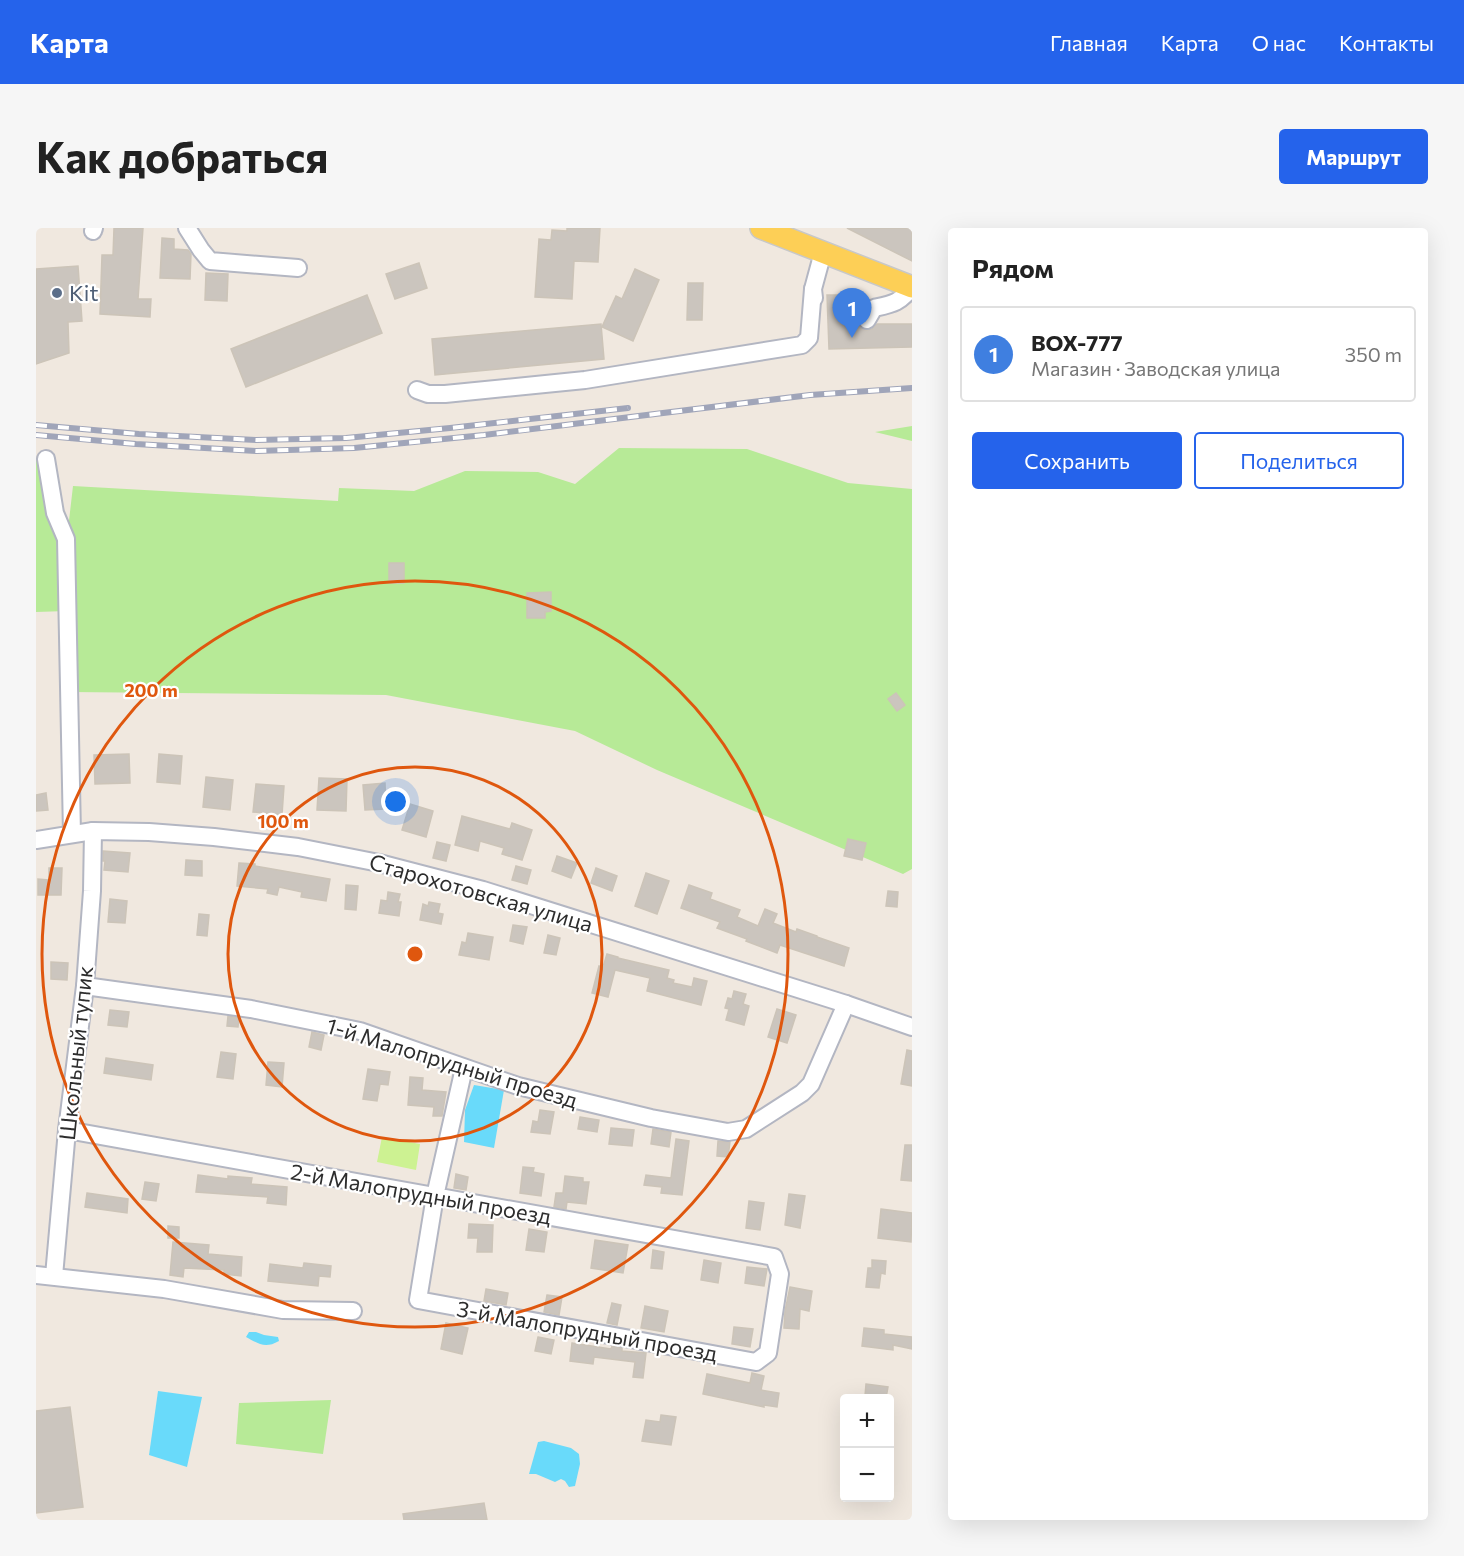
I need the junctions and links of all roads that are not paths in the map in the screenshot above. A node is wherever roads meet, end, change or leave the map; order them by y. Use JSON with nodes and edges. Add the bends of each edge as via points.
{"nodes":[{"id":1,"x":187,"y":228,"type":"edge"},
{"id":2,"x":761,"y":228,"type":"edge"},
{"id":3,"x":823,"y":252,"type":"junction"},
{"id":4,"x":298,"y":268,"type":"dead end"},
{"id":5,"x":912,"y":287,"type":"edge"},
{"id":6,"x":813,"y":289,"type":"junction"},
{"id":7,"x":867,"y":320,"type":"dead end"},
{"id":8,"x":816,"y":344,"type":"dead end"},
{"id":9,"x":417,"y":390,"type":"dead end"},
{"id":10,"x":46,"y":459,"type":"dead end"},
{"id":11,"x":93,"y":831,"type":"junction"},
{"id":12,"x":72,"y":834,"type":"junction"},
{"id":13,"x":36,"y":840,"type":"edge"},
{"id":14,"x":85,"y":986,"type":"junction"},
{"id":15,"x":846,"y":1004,"type":"junction"},
{"id":16,"x":912,"y":1027,"type":"edge"},
{"id":17,"x":464,"y":1068,"type":"junction"},
{"id":18,"x":67,"y":1131,"type":"junction"},
{"id":19,"x":435,"y":1196,"type":"junction"},
{"id":20,"x":36,"y":1275,"type":"edge"},
{"id":21,"x":54,"y":1276,"type":"junction"},
{"id":22,"x":352,"y":1311,"type":"dead end"},
{"id":23,"x":756,"y":1362,"type":"joint"}],
"edges":[{"from":1,"to":4,"type":"street","via":[[210,261]]},
{"from":2,"to":3,"type":"main road"},
{"from":3,"to":5,"type":"main road"},
{"from":3,"to":6,"type":"street"},
{"from":5,"to":7,"type":"street","via":[[904,298],[874,308]]},
{"from":6,"to":8,"type":"street"},
{"from":6,"to":9,"type":"street","via":[[808,338],[802,345],[585,380],[445,394]]},
{"from":10,"to":12,"type":"street","via":[[55,513],[66,539]]},
{"from":11,"to":12,"type":"street","name":"Старохотовская улица"},
{"from":11,"to":14,"type":"street","name":"Школьный тупик"},
{"from":11,"to":15,"type":"street","name":"Старохотовская улица","via":[[214,837],[298,847],[379,863],[483,890]]},
{"from":12,"to":13,"type":"street","name":"Старохотовская улица"},
{"from":14,"to":17,"type":"street","name":"1-й Малопрудный проезд","via":[[250,1009],[360,1031]]},
{"from":14,"to":18,"type":"street","name":"Школьный тупик"},
{"from":15,"to":16,"type":"street","name":"Старохотовская улица"},
{"from":15,"to":17,"type":"street","name":"1-й Малопрудный проезд","via":[[811,1084],[746,1129],[728,1132],[651,1118],[518,1086]]},
{"from":17,"to":19,"type":"street"},
{"from":18,"to":19,"type":"street","name":"2-й Малопрудный проезд"},
{"from":18,"to":21,"type":"street","name":"Школьный тупик"},
{"from":19,"to":23,"type":"street","name":"3-й Малопрудный проезд","via":[[418,1300]]},
{"from":19,"to":23,"type":"street","name":"2-й Малопрудный проезд","via":[[774,1257],[780,1274],[768,1353]]},
{"from":20,"to":21,"type":"street"},
{"from":21,"to":22,"type":"street","via":[[164,1289],[283,1310]]}]}
